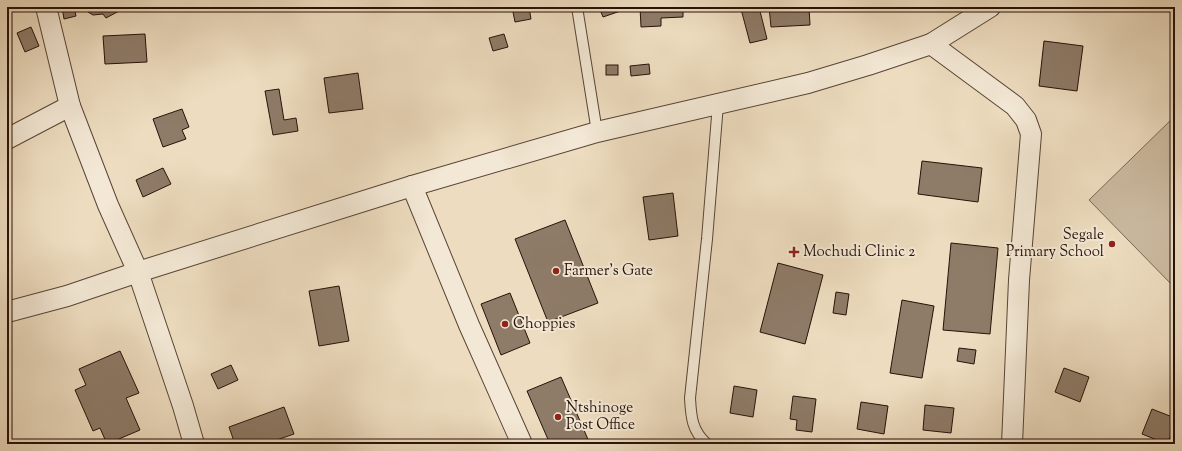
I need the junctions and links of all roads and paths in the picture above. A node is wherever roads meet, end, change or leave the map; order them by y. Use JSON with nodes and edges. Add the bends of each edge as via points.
{"nodes":[{"id":1,"x":46,"y":7,"type":"edge"},
{"id":2,"x":577,"y":7,"type":"edge"},
{"id":3,"x":990,"y":7,"type":"edge"},
{"id":4,"x":931,"y":44,"type":"junction"},
{"id":5,"x":718,"y":104,"type":"junction"},
{"id":6,"x":70,"y":106,"type":"junction"},
{"id":7,"x":596,"y":132,"type":"junction"},
{"id":8,"x":7,"y":139,"type":"edge"},
{"id":9,"x":412,"y":186,"type":"junction"},
{"id":10,"x":138,"y":272,"type":"junction"},
{"id":11,"x":7,"y":312,"type":"edge"},
{"id":12,"x":194,"y":444,"type":"edge"},
{"id":13,"x":522,"y":444,"type":"edge"},
{"id":14,"x":707,"y":444,"type":"edge"},
{"id":15,"x":1012,"y":444,"type":"edge"}],
"edges":[{"from":1,"to":6,"type":"street"},
{"from":2,"to":7,"type":"lane"},
{"from":3,"to":4,"type":"street"},
{"from":4,"to":5,"type":"street","via":[[808,83]]},
{"from":4,"to":15,"type":"street","via":[[1015,106],[1026,120],[1031,134],[1019,280]]},
{"from":5,"to":7,"type":"street"},
{"from":5,"to":14,"type":"lane","via":[[690,398],[693,423],[700,438]]},
{"from":6,"to":8,"type":"street"},
{"from":6,"to":10,"type":"street","via":[[108,205]]},
{"from":7,"to":9,"type":"street"},
{"from":9,"to":10,"type":"street"},
{"from":9,"to":13,"type":"street","via":[[468,325]]},
{"from":10,"to":11,"type":"street","via":[[67,296]]},
{"from":10,"to":12,"type":"street"}]}
